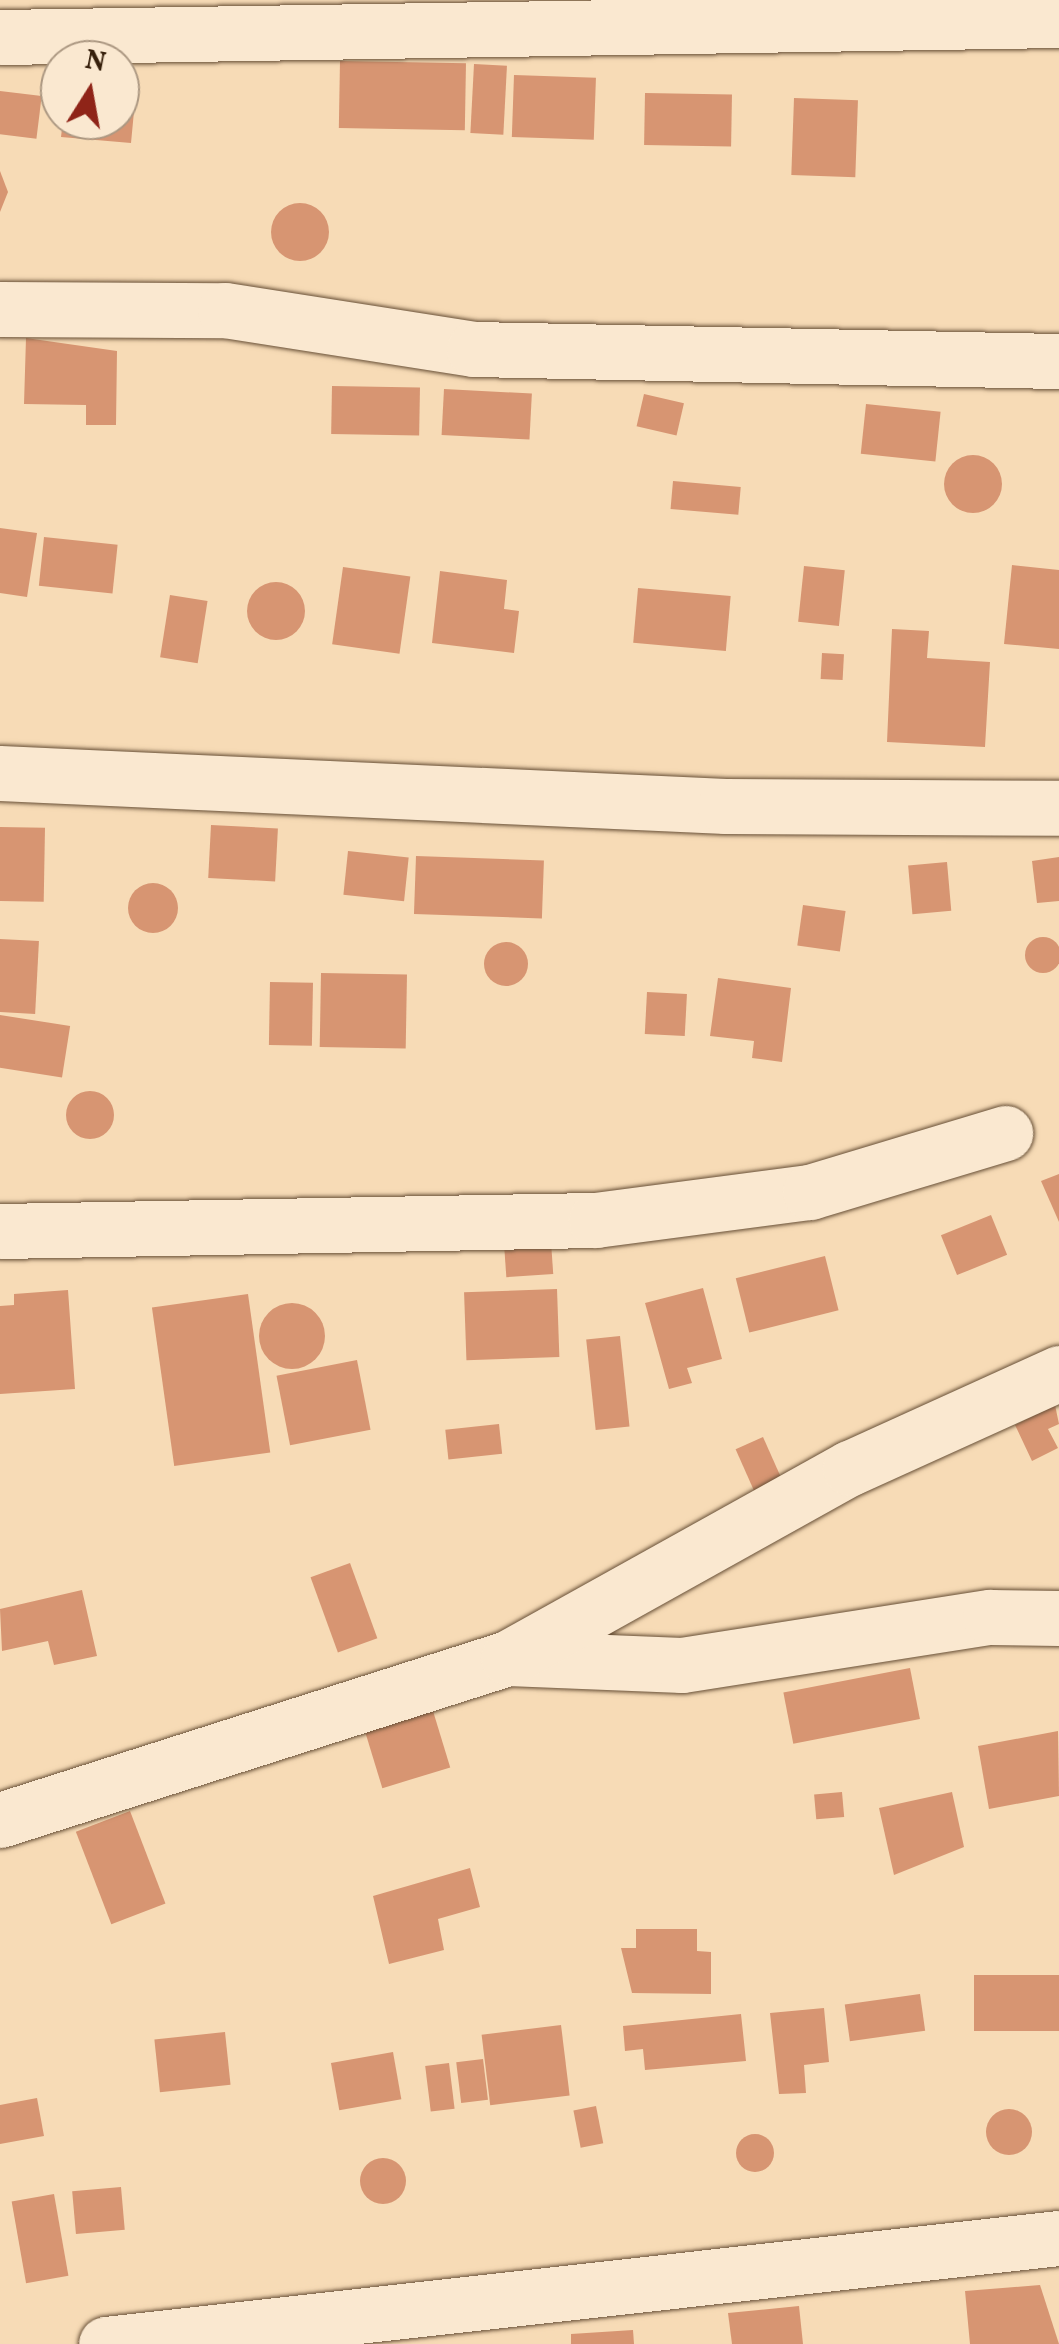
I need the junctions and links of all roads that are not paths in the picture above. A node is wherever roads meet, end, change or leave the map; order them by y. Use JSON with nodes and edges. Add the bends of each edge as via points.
{"nodes":[{"id":1,"x":1059,"y":20,"type":"edge"},
{"id":2,"x":0,"y":37,"type":"edge"},
{"id":3,"x":0,"y":309,"type":"edge"},
{"id":4,"x":1059,"y":361,"type":"edge"},
{"id":5,"x":0,"y":773,"type":"edge"},
{"id":6,"x":1059,"y":808,"type":"edge"},
{"id":7,"x":1005,"y":1134,"type":"dead end"},
{"id":8,"x":0,"y":1232,"type":"edge"},
{"id":9,"x":1059,"y":1373,"type":"edge"},
{"id":10,"x":1059,"y":1618,"type":"edge"},
{"id":11,"x":508,"y":1658,"type":"junction"},
{"id":12,"x":0,"y":1820,"type":"edge"},
{"id":13,"x":1059,"y":2238,"type":"edge"},
{"id":14,"x":106,"y":2344,"type":"edge"}],
"edges":[{"from":1,"to":2,"type":"street"},
{"from":3,"to":4,"type":"street","via":[[225,310],[474,349]]},
{"from":5,"to":6,"type":"street","via":[[725,806]]},
{"from":7,"to":8,"type":"street","via":[[810,1192],[596,1220]]},
{"from":9,"to":11,"type":"street","via":[[850,1468]]},
{"from":10,"to":11,"type":"street","via":[[990,1617],[682,1664]]},
{"from":11,"to":12,"type":"street"},
{"from":13,"to":14,"type":"street"}]}
